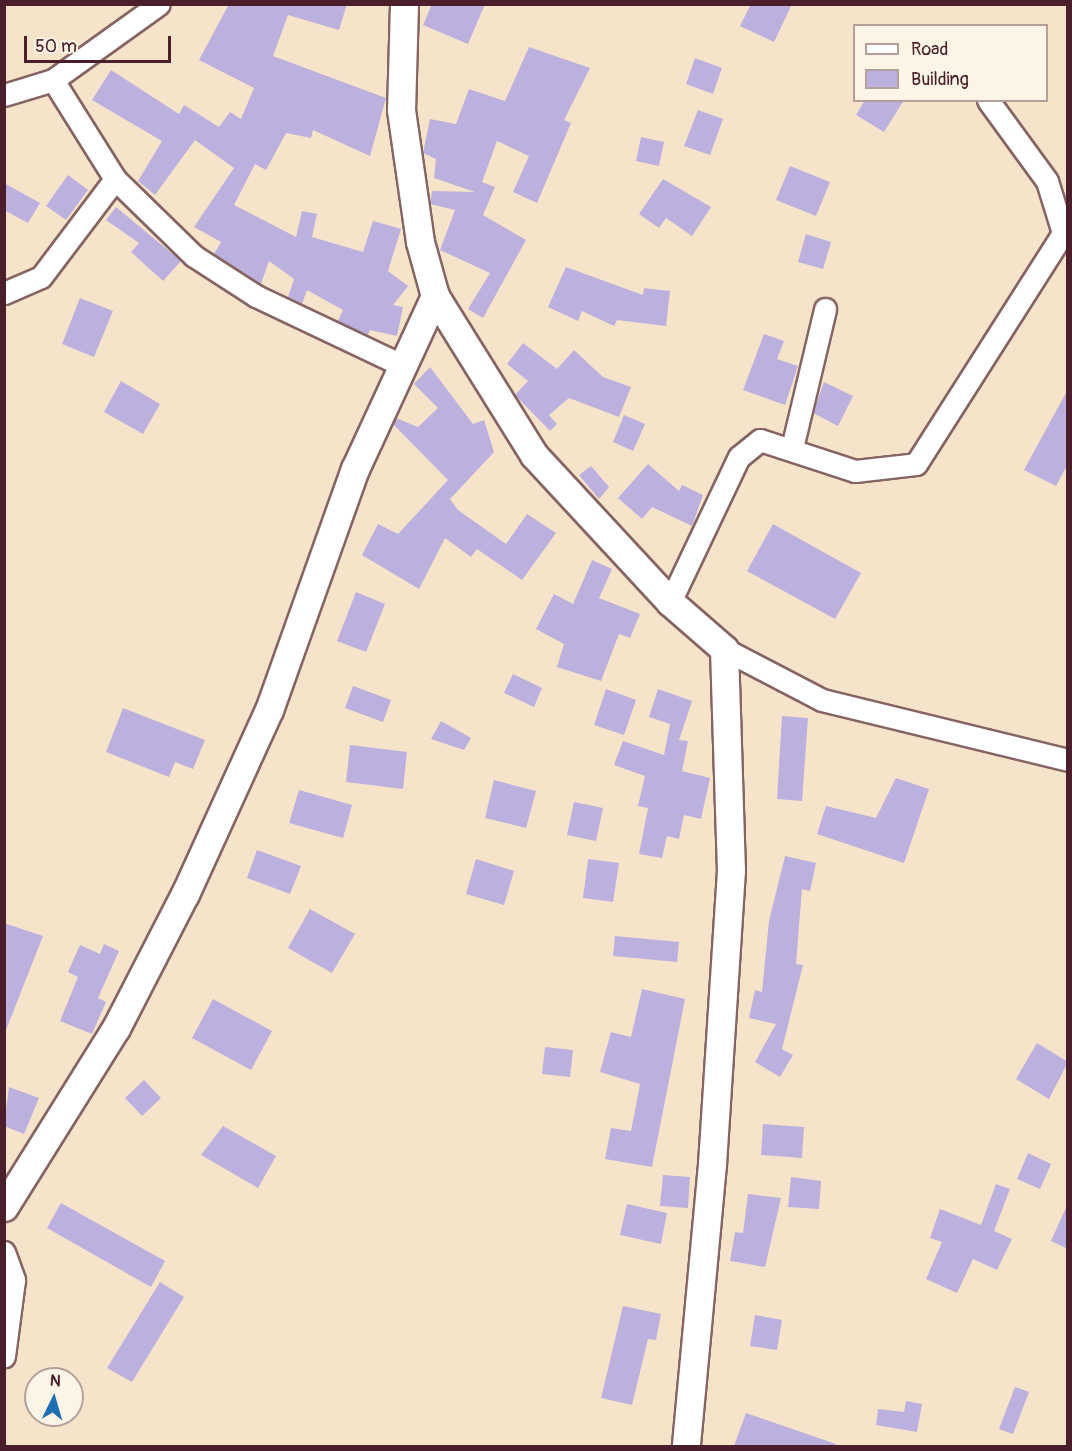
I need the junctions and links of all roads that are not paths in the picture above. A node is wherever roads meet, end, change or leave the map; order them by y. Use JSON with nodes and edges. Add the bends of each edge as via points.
{"nodes":[{"id":1,"x":159,"y":4,"type":"edge"},
{"id":2,"x":404,"y":4,"type":"edge"},
{"id":3,"x":53,"y":80,"type":"junction"},
{"id":4,"x":4,"y":95,"type":"edge"},
{"id":5,"x":989,"y":102,"type":"edge"},
{"id":6,"x":115,"y":179,"type":"junction"},
{"id":7,"x":4,"y":292,"type":"edge"},
{"id":8,"x":435,"y":296,"type":"junction"},
{"id":9,"x":825,"y":309,"type":"dead end"},
{"id":10,"x":401,"y":365,"type":"junction"},
{"id":11,"x":792,"y":448,"type":"junction"},
{"id":12,"x":670,"y":602,"type":"junction"},
{"id":13,"x":724,"y":649,"type":"junction"},
{"id":14,"x":1068,"y":760,"type":"edge"},
{"id":15,"x":4,"y":1207,"type":"edge"},
{"id":16,"x":4,"y":1252,"type":"edge"},
{"id":17,"x":4,"y":1356,"type":"edge"},
{"id":18,"x":686,"y":1446,"type":"edge"}],
"edges":[{"from":1,"to":3,"type":"street"},
{"from":2,"to":8,"type":"street","via":[[401,110],[420,242]]},
{"from":3,"to":4,"type":"street"},
{"from":3,"to":6,"type":"street"},
{"from":5,"to":11,"type":"street","via":[[1047,181],[1063,233],[916,464],[855,471]]},
{"from":6,"to":7,"type":"street","via":[[41,277]]},
{"from":6,"to":10,"type":"street","via":[[203,262],[256,296]]},
{"from":8,"to":10,"type":"street"},
{"from":8,"to":12,"type":"street","via":[[534,455]]},
{"from":9,"to":11,"type":"street"},
{"from":10,"to":15,"type":"street","via":[[355,469],[269,710],[185,894],[116,1028]]},
{"from":11,"to":12,"type":"street","via":[[760,440],[739,457]]},
{"from":12,"to":13,"type":"street"},
{"from":13,"to":14,"type":"street","via":[[822,700]]},
{"from":13,"to":18,"type":"street","via":[[731,870]]},
{"from":16,"to":17,"type":"street","via":[[14,1280]]}]}
